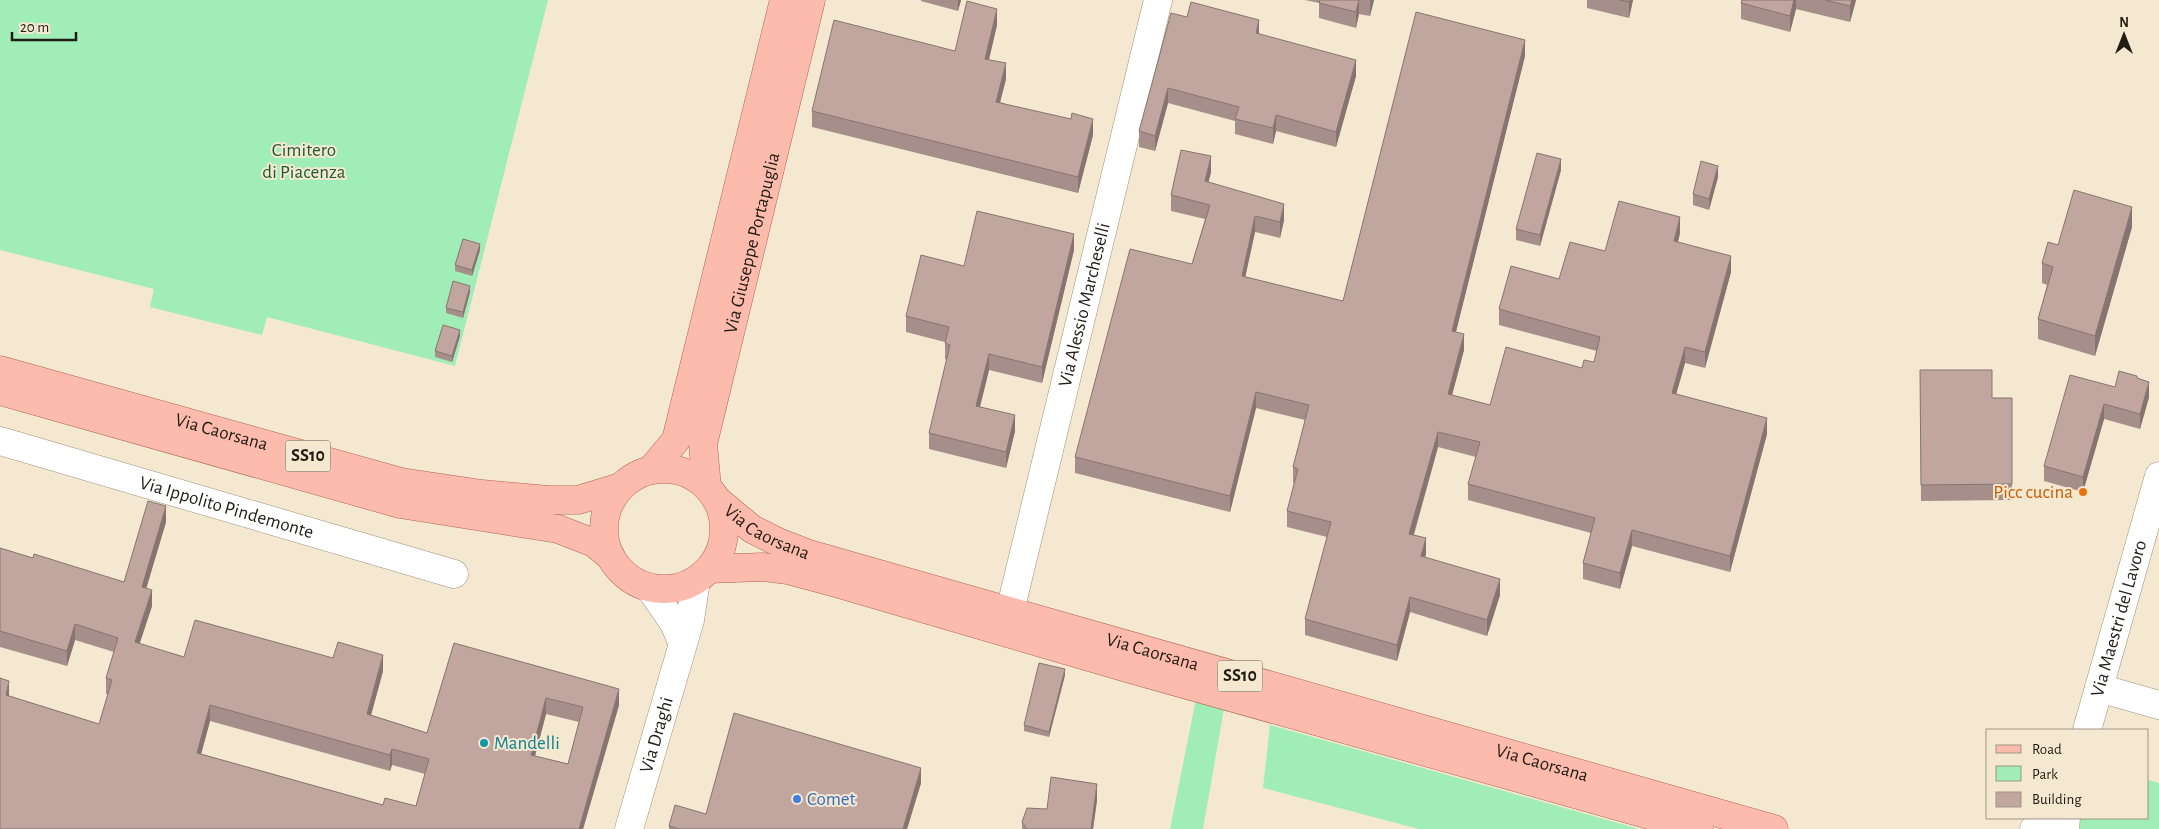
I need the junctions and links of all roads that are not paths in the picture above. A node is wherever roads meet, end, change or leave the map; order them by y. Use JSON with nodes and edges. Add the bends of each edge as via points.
{"nodes":[{"id":1,"x":784,"y":0,"type":"edge"},
{"id":2,"x":811,"y":0,"type":"edge"},
{"id":3,"x":1158,"y":0,"type":"edge"},
{"id":4,"x":0,"y":370,"type":"edge"},
{"id":5,"x":0,"y":391,"type":"edge"},
{"id":6,"x":0,"y":441,"type":"edge"},
{"id":7,"x":651,"y":470,"type":"junction"},
{"id":8,"x":2159,"y":476,"type":"edge"},
{"id":9,"x":621,"y":487,"type":"junction"},
{"id":10,"x":712,"y":493,"type":"junction"},
{"id":11,"x":611,"y":557,"type":"junction"},
{"id":12,"x":454,"y":574,"type":"dead end"},
{"id":13,"x":703,"y":575,"type":"junction"},
{"id":14,"x":649,"y":587,"type":"junction"},
{"id":15,"x":1010,"y":611,"type":"junction"},
{"id":16,"x":682,"y":642,"type":"junction"},
{"id":17,"x":2099,"y":688,"type":"junction"},
{"id":18,"x":2159,"y":705,"type":"edge"},
{"id":19,"x":2087,"y":729,"type":"edge"},
{"id":20,"x":2045,"y":819,"type":"edge"},
{"id":21,"x":629,"y":829,"type":"edge"},
{"id":22,"x":1699,"y":829,"type":"edge"},
{"id":23,"x":1774,"y":829,"type":"edge"},
{"id":24,"x":2034,"y":829,"type":"edge"}],
"edges":[{"from":1,"to":7,"type":"main road","name":"Via Giuseppe Portapuglia","via":[[676,440]]},
{"from":2,"to":10,"type":"main road","name":"Via Giuseppe Portapuglia","via":[[703,444]]},
{"from":3,"to":15,"type":"street","name":"Via Alessio Marcheselli"},
{"from":4,"to":9,"type":"main road","name":"Via Caorsana","number":"SS10","via":[[401,482],[548,500],[578,500]]},
{"from":5,"to":11,"type":"main road","name":"Via Caorsana","number":"SS10","via":[[400,504],[558,529],[594,543]]},
{"from":6,"to":12,"type":"street","name":"Via Ippolito Pindemonte"},
{"from":7,"to":9,"type":"main road","number":"SS10","via":[[635,476]]},
{"from":7,"to":10,"type":"main road","number":"SS10","via":[[671,469],[690,475]]},
{"from":8,"to":17,"type":"street","name":"Via Maestri del Lavoro"},
{"from":9,"to":11,"type":"main road","number":"SS10","via":[[610,502],[605,520],[605,539]]},
{"from":10,"to":13,"type":"main road","via":[[723,518],[724,536],[719,554]]},
{"from":10,"to":15,"type":"main road","name":"Via Caorsana","number":"SS10","via":[[752,529],[778,542],[809,554]]},
{"from":11,"to":14,"type":"main road","number":"SS10","via":[[620,571]]},
{"from":13,"to":14,"type":"main road","number":"SS10","via":[[681,587]]},
{"from":13,"to":16,"type":"street","name":"Via Draghi"},
{"from":13,"to":22,"type":"main road","name":"Via Caorsana","number":"SS10","via":[[762,567],[788,570]]},
{"from":14,"to":16,"type":"street","via":[[674,623]]},
{"from":15,"to":23,"type":"main road","name":"Via Caorsana","number":"SS10"},
{"from":16,"to":21,"type":"street","name":"Via Draghi"},
{"from":17,"to":18,"type":"street"},
{"from":17,"to":19,"type":"street","name":"Via Maestri del Lavoro"},
{"from":20,"to":24,"type":"street"}]}
